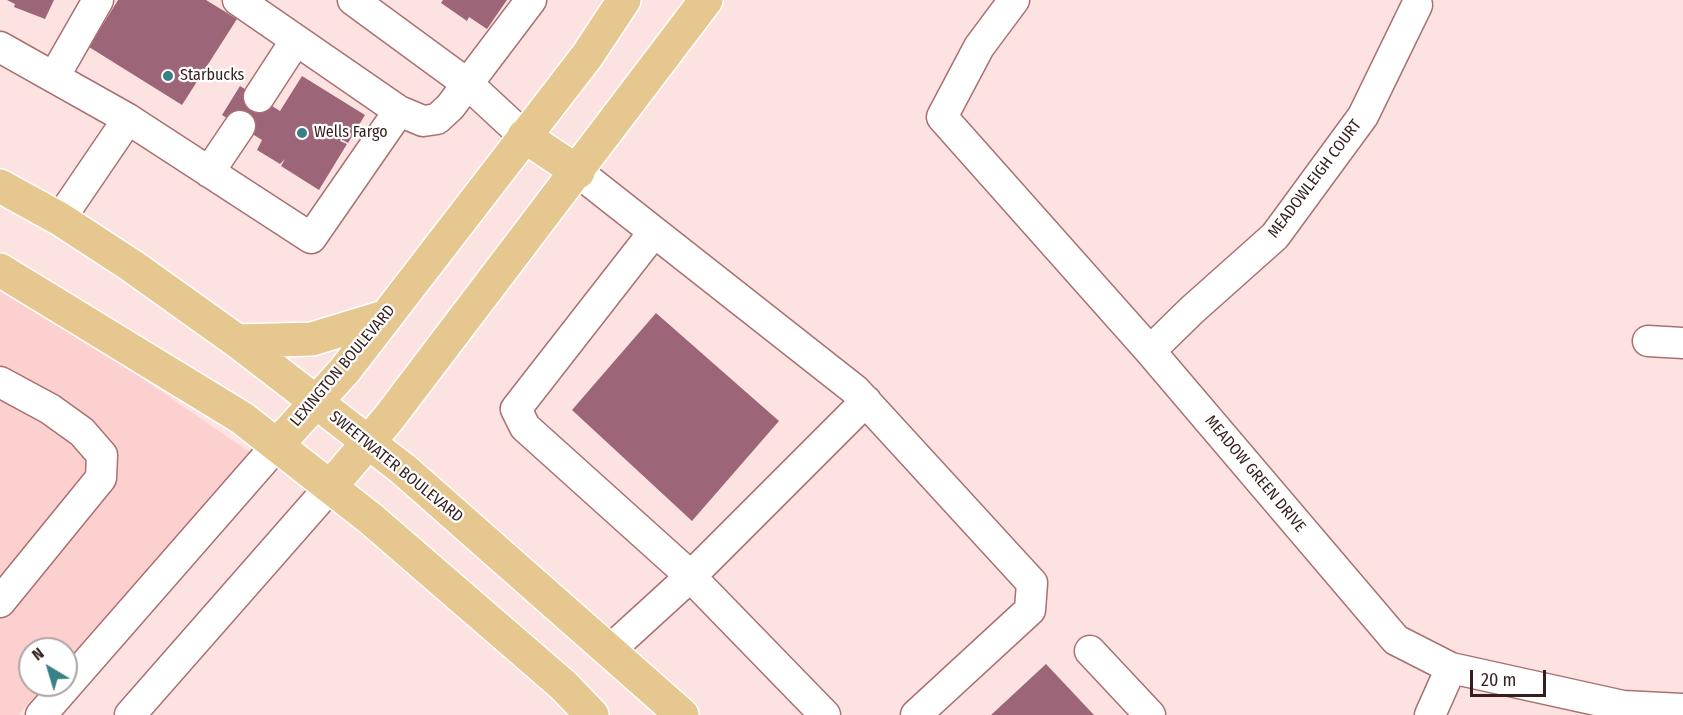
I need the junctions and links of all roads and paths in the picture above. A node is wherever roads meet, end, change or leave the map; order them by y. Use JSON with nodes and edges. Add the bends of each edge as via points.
{"nodes":[{"id":1,"x":98,"y":0,"type":"edge"},
{"id":2,"x":238,"y":0,"type":"edge"},
{"id":3,"x":353,"y":0,"type":"edge"},
{"id":4,"x":531,"y":0,"type":"edge"},
{"id":5,"x":624,"y":0,"type":"edge"},
{"id":6,"x":706,"y":0,"type":"edge"},
{"id":7,"x":1014,"y":0,"type":"edge"},
{"id":8,"x":1417,"y":5,"type":"dead end"},
{"id":9,"x":296,"y":40,"type":"junction"},
{"id":10,"x":0,"y":47,"type":"edge"},
{"id":11,"x":54,"y":77,"type":"junction"},
{"id":12,"x":469,"y":85,"type":"junction"},
{"id":13,"x":259,"y":97,"type":"dead end"},
{"id":14,"x":399,"y":111,"type":"junction"},
{"id":15,"x":128,"y":119,"type":"junction"},
{"id":16,"x":240,"y":126,"type":"dead end"},
{"id":17,"x":524,"y":135,"type":"junction"},
{"id":18,"x":209,"y":172,"type":"junction"},
{"id":19,"x":578,"y":172,"type":"junction"},
{"id":20,"x":0,"y":186,"type":"edge"},
{"id":21,"x":60,"y":219,"type":"junction"},
{"id":22,"x":654,"y":232,"type":"junction"},
{"id":23,"x":0,"y":270,"type":"edge"},
{"id":24,"x":384,"y":317,"type":"junction"},
{"id":25,"x":237,"y":341,"type":"junction"},
{"id":26,"x":1648,"y":341,"type":"dead end"},
{"id":27,"x":1683,"y":343,"type":"edge"},
{"id":28,"x":1150,"y":351,"type":"junction"},
{"id":29,"x":0,"y":382,"type":"edge"},
{"id":30,"x":866,"y":401,"type":"junction"},
{"id":31,"x":316,"y":402,"type":"junction"},
{"id":32,"x":368,"y":442,"type":"junction"},
{"id":33,"x":277,"y":445,"type":"junction"},
{"id":34,"x":330,"y":487,"type":"junction"},
{"id":35,"x":691,"y":576,"type":"junction"},
{"id":36,"x":0,"y":602,"type":"edge"},
{"id":37,"x":610,"y":650,"type":"junction"},
{"id":38,"x":1090,"y":651,"type":"dead end"},
{"id":39,"x":1451,"y":668,"type":"junction"},
{"id":40,"x":1683,"y":709,"type":"edge"},
{"id":41,"x":1148,"y":714,"type":"edge"},
{"id":42,"x":41,"y":715,"type":"edge"},
{"id":43,"x":130,"y":715,"type":"edge"},
{"id":44,"x":592,"y":715,"type":"edge"},
{"id":45,"x":682,"y":715,"type":"edge"},
{"id":46,"x":825,"y":715,"type":"edge"},
{"id":47,"x":916,"y":715,"type":"edge"},
{"id":48,"x":1430,"y":715,"type":"edge"}],
"edges":[{"from":1,"to":11,"type":"street"},
{"from":2,"to":9,"type":"street"},
{"from":3,"to":12,"type":"street"},
{"from":4,"to":12,"type":"street"},
{"from":5,"to":17,"type":"main road","name":"LEXINGTON BOULEVARD","via":[[587,56]]},
{"from":6,"to":19,"type":"main road"},
{"from":7,"to":28,"type":"street","name":"MEADOW GREEN DRIVE","via":[[979,47],[942,117]]},
{"from":8,"to":28,"type":"street","name":"MEADOWLEIGH COURT","via":[[1363,116],[1275,236]]},
{"from":9,"to":13,"type":"street"},
{"from":9,"to":14,"type":"street"},
{"from":10,"to":11,"type":"street"},
{"from":11,"to":15,"type":"street"},
{"from":12,"to":14,"type":"street","via":[[436,119],[423,122]]},
{"from":12,"to":17,"type":"street"},
{"from":14,"to":18,"type":"street","via":[[311,238]]},
{"from":15,"to":18,"type":"street"},
{"from":15,"to":21,"type":"street"},
{"from":16,"to":18,"type":"street"},
{"from":17,"to":19,"type":"main road"},
{"from":17,"to":24,"type":"main road","name":"LEXINGTON BOULEVARD"},
{"from":19,"to":22,"type":"street"},
{"from":19,"to":32,"type":"main road"},
{"from":20,"to":21,"type":"main road","name":"SWEETWATER BOULEVARD"},
{"from":21,"to":25,"type":"main road","name":"SWEETWATER BOULEVARD"},
{"from":22,"to":30,"type":"street"},
{"from":22,"to":35,"type":"street","via":[[516,409],[525,427]]},
{"from":23,"to":33,"type":"main road","via":[[242,418]]},
{"from":24,"to":25,"type":"main road","via":[[312,339]]},
{"from":24,"to":31,"type":"main road","name":"LEXINGTON BOULEVARD"},
{"from":25,"to":31,"type":"main road","name":"SWEETWATER BOULEVARD"},
{"from":26,"to":27,"type":"street"},
{"from":28,"to":39,"type":"street","name":"MEADOW GREEN DRIVE","via":[[1396,640]]},
{"from":29,"to":36,"type":"street","via":[[50,409],[82,432],[102,455],[101,478]]},
{"from":30,"to":35,"type":"street"},
{"from":30,"to":47,"type":"street","via":[[1032,583],[1030,610]]},
{"from":31,"to":32,"type":"main road","name":"SWEETWATER BOULEVARD"},
{"from":31,"to":33,"type":"main road","name":"LEXINGTON BOULEVARD"},
{"from":32,"to":34,"type":"main road"},
{"from":32,"to":37,"type":"main road","name":"SWEETWATER BOULEVARD"},
{"from":33,"to":34,"type":"main road"},
{"from":33,"to":42,"type":"street","name":"LEXINGTON BOULEVARD"},
{"from":34,"to":43,"type":"street"},
{"from":34,"to":44,"type":"main road"},
{"from":35,"to":37,"type":"street"},
{"from":35,"to":46,"type":"street"},
{"from":37,"to":45,"type":"main road","name":"SWEETWATER BOULEVARD"},
{"from":38,"to":41,"type":"street"},
{"from":39,"to":40,"type":"street","name":"MEADOW GREEN DRIVE","via":[[1623,706]]},
{"from":39,"to":48,"type":"street"}]}
